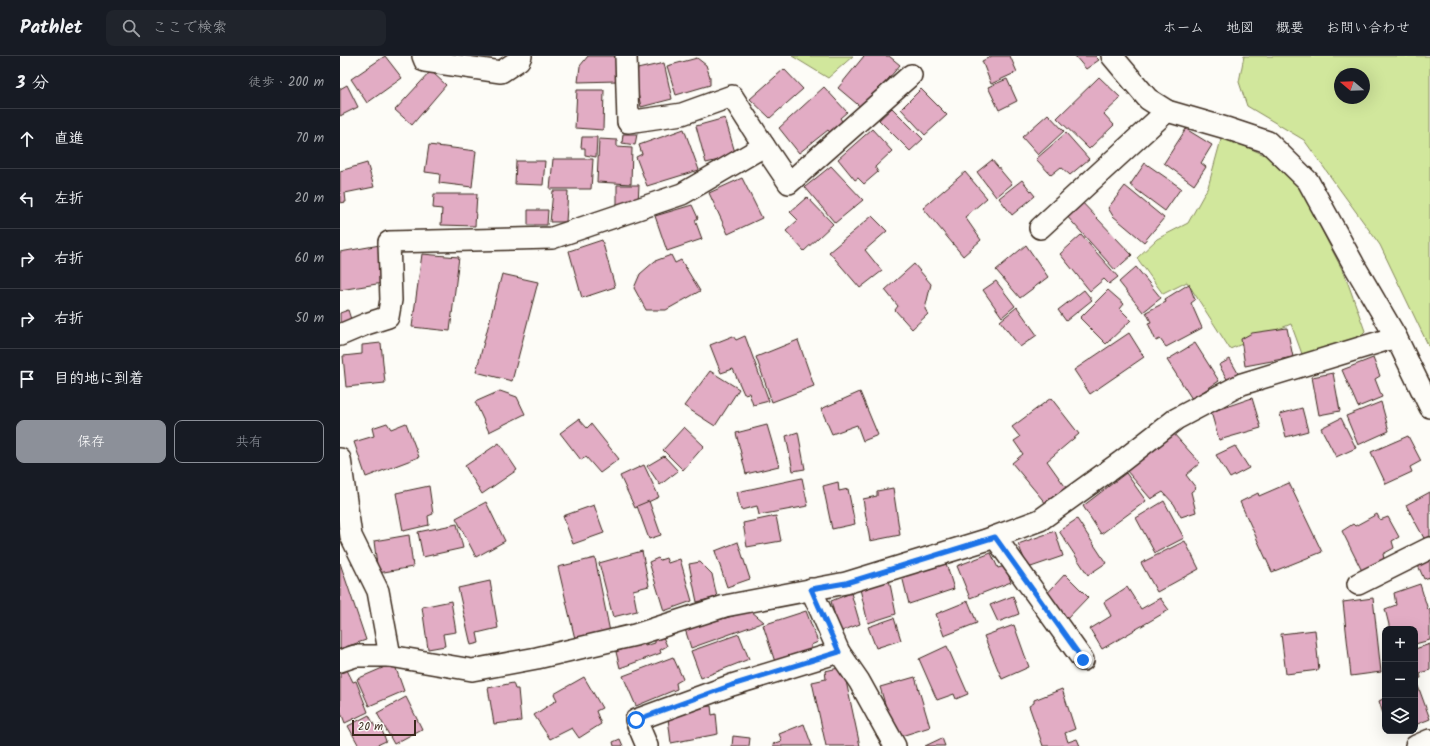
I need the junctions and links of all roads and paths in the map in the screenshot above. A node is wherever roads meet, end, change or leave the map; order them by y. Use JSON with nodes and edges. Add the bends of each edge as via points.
{"nodes":[{"id":1,"x":423,"y":56,"type":"edge"},
{"id":2,"x":521,"y":56,"type":"edge"},
{"id":3,"x":626,"y":56,"type":"edge"},
{"id":4,"x":1112,"y":56,"type":"edge"},
{"id":5,"x":911,"y":75,"type":"dead end"},
{"id":6,"x":1167,"y":111,"type":"junction"},
{"id":7,"x":764,"y":146,"type":"junction"},
{"id":8,"x":1040,"y":228,"type":"dead end"},
{"id":9,"x":340,"y":335,"type":"edge"},
{"id":10,"x":1396,"y":337,"type":"junction"},
{"id":11,"x":1430,"y":408,"type":"edge"},
{"id":12,"x":340,"y":458,"type":"edge"},
{"id":13,"x":995,"y":537,"type":"junction"},
{"id":14,"x":1430,"y":548,"type":"edge"},
{"id":15,"x":1358,"y":584,"type":"dead end"},
{"id":16,"x":811,"y":589,"type":"junction"},
{"id":17,"x":839,"y":652,"type":"junction"},
{"id":18,"x":390,"y":656,"type":"junction"},
{"id":19,"x":1083,"y":660,"type":"dead end"},
{"id":20,"x":340,"y":661,"type":"edge"},
{"id":21,"x":1430,"y":740,"type":"edge"},
{"id":22,"x":646,"y":746,"type":"edge"},
{"id":23,"x":895,"y":746,"type":"edge"},
{"id":24,"x":1416,"y":746,"type":"edge"}],
"edges":[{"from":1,"to":2,"type":"street","via":[[425,61],[501,72]]},
{"from":3,"to":7,"type":"street","via":[[628,122],[682,114],[732,96]]},
{"from":4,"to":6,"type":"street","via":[[1148,99]]},
{"from":5,"to":7,"type":"street","via":[[789,183]]},
{"from":6,"to":8,"type":"street"},
{"from":6,"to":10,"type":"street","via":[[1268,142],[1308,181]]},
{"from":7,"to":9,"type":"street","via":[[682,194],[552,238],[389,242],[391,300],[388,317]]},
{"from":10,"to":11,"type":"street"},
{"from":10,"to":13,"type":"street","via":[[1242,384],[1176,419],[1040,520]]},
{"from":12,"to":18,"type":"street","via":[[351,536],[378,591]]},
{"from":13,"to":16,"type":"street","via":[[846,583]]},
{"from":13,"to":19,"type":"street"},
{"from":14,"to":15,"type":"street"},
{"from":16,"to":17,"type":"street"},
{"from":16,"to":18,"type":"street","via":[[725,606],[635,634],[537,658],[472,670]]},
{"from":17,"to":22,"type":"street","via":[[732,685],[636,720]]},
{"from":17,"to":23,"type":"street","via":[[859,681]]},
{"from":18,"to":20,"type":"street","via":[[355,656]]},
{"from":21,"to":24,"type":"street"}]}
